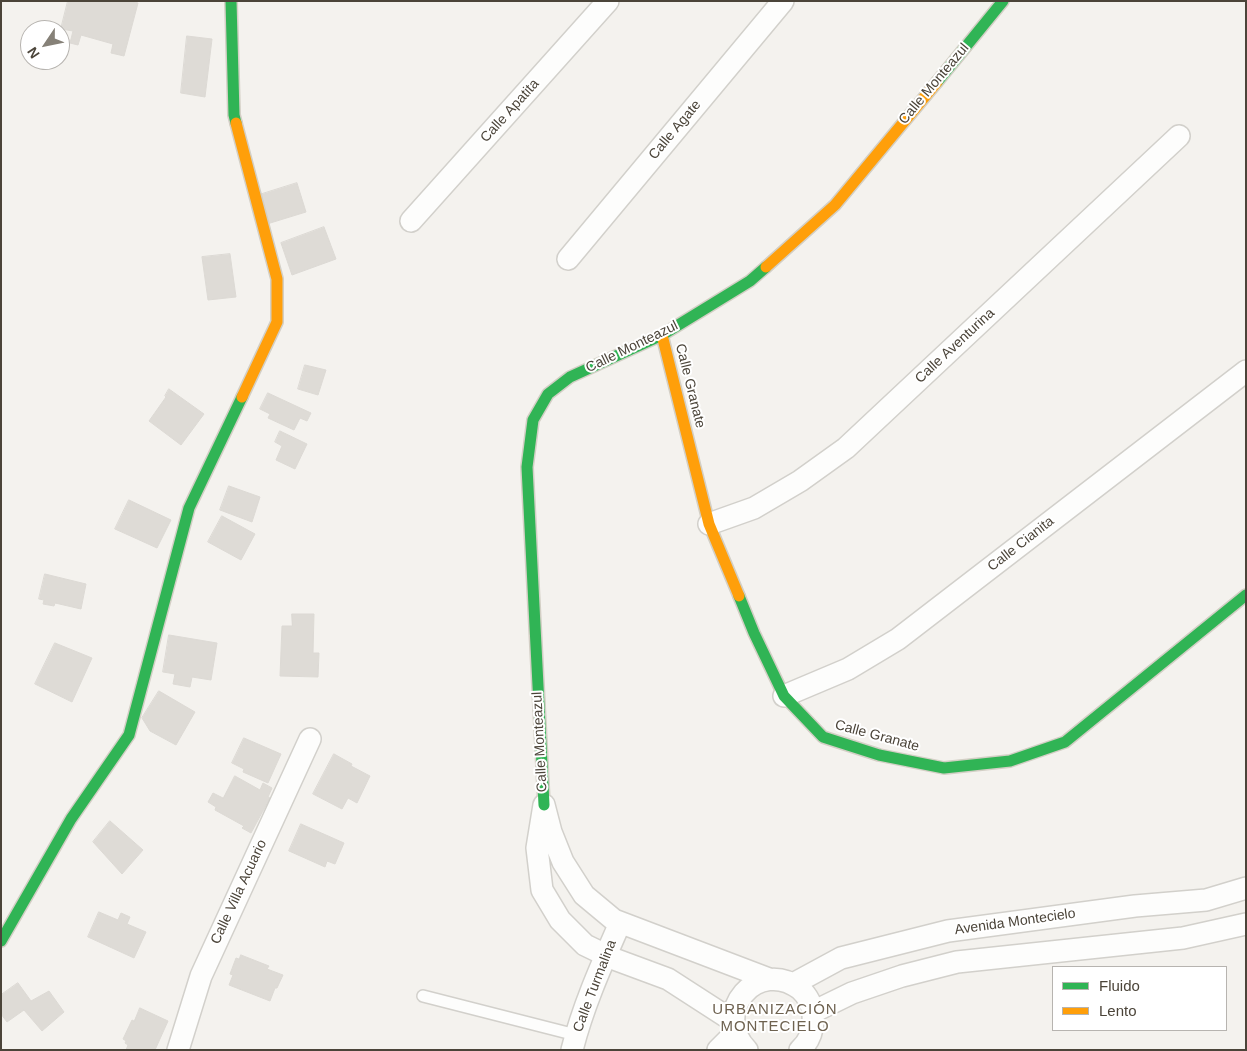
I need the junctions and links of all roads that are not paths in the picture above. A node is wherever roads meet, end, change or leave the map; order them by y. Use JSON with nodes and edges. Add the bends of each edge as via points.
{"nodes":[{"id":1,"x":231,"y":1,"type":"edge"},
{"id":2,"x":608,"y":1,"type":"edge"},
{"id":3,"x":783,"y":1,"type":"edge"},
{"id":4,"x":1003,"y":1,"type":"edge"},
{"id":5,"x":1179,"y":136,"type":"dead end"},
{"id":6,"x":411,"y":222,"type":"dead end"},
{"id":7,"x":568,"y":259,"type":"dead end"},
{"id":8,"x":662,"y":335,"type":"junction"},
{"id":9,"x":1246,"y":371,"type":"edge"},
{"id":10,"x":709,"y":524,"type":"junction"},
{"id":11,"x":1246,"y":595,"type":"edge"},
{"id":12,"x":784,"y":696,"type":"junction"},
{"id":13,"x":310,"y":739,"type":"dead end"},
{"id":14,"x":544,"y":805,"type":"junction"},
{"id":15,"x":1246,"y":888,"type":"edge"},
{"id":16,"x":620,"y":922,"type":"junction"},
{"id":17,"x":1246,"y":924,"type":"edge"},
{"id":18,"x":1,"y":941,"type":"edge"},
{"id":19,"x":606,"y":955,"type":"junction"},
{"id":20,"x":769,"y":979,"type":"junction"},
{"id":21,"x":792,"y":984,"type":"junction"},
{"id":22,"x":424,"y":996,"type":"dead end"},
{"id":23,"x":813,"y":1012,"type":"junction"},
{"id":24,"x":739,"y":1034,"type":"edge"},
{"id":25,"x":574,"y":1042,"type":"edge"},
{"id":26,"x":178,"y":1050,"type":"edge"},
{"id":27,"x":718,"y":1050,"type":"edge"},
{"id":28,"x":800,"y":1050,"type":"edge"}],
"edges":[{"from":1,"to":18,"type":"street","via":[[234,115],[277,279],[277,322],[190,508],[129,735],[71,818]]},
{"from":2,"to":6,"type":"street","name":"Calle Apatita"},
{"from":3,"to":7,"type":"street","name":"Calle Agate"},
{"from":4,"to":8,"type":"street","name":"Calle Monteazul","via":[[834,205],[750,280]]},
{"from":5,"to":10,"type":"street","name":"Calle Aventurina","via":[[846,448],[800,482],[754,508]]},
{"from":8,"to":10,"type":"street","name":"Calle Granate"},
{"from":8,"to":14,"type":"street","name":"Calle Monteazul","via":[[570,377],[548,394],[533,420],[527,467]]},
{"from":9,"to":12,"type":"street","name":"Calle Cianita","via":[[898,639],[848,669]]},
{"from":10,"to":12,"type":"street","name":"Calle Granate"},
{"from":11,"to":12,"type":"street","name":"Calle Granate","via":[[1065,742],[1010,761],[944,768],[879,755],[823,737]]},
{"from":13,"to":26,"type":"street","name":"Calle Villa Acuario","via":[[200,976]]},
{"from":14,"to":16,"type":"street","name":"Calle Monteazul","via":[[563,862],[584,895]]},
{"from":14,"to":19,"type":"street","name":"Calle Monteazul","via":[[537,848],[542,890],[560,920],[585,945]]},
{"from":15,"to":21,"type":"street","name":"Avenida Montecielo","via":[[1206,900],[948,930],[841,958]]},
{"from":16,"to":19,"type":"street","name":"Calle Turmalina"},
{"from":16,"to":20,"type":"street","name":"Calle Monteazul"},
{"from":17,"to":23,"type":"street","via":[[1183,938],[957,962],[852,993]]},
{"from":19,"to":24,"type":"street","name":"Calle Monteazul","via":[[668,978]]},
{"from":19,"to":25,"type":"street","name":"Calle Turmalina"},
{"from":20,"to":21,"type":"street","name":"Calle Monteazul"},
{"from":20,"to":24,"type":"street","via":[[747,989],[739,998],[735,1009]]},
{"from":21,"to":23,"type":"street","via":[[802,991]]},
{"from":22,"to":25,"type":"lane"},
{"from":23,"to":28,"type":"street","via":[[810,1036]]},
{"from":24,"to":27,"type":"street"}]}
